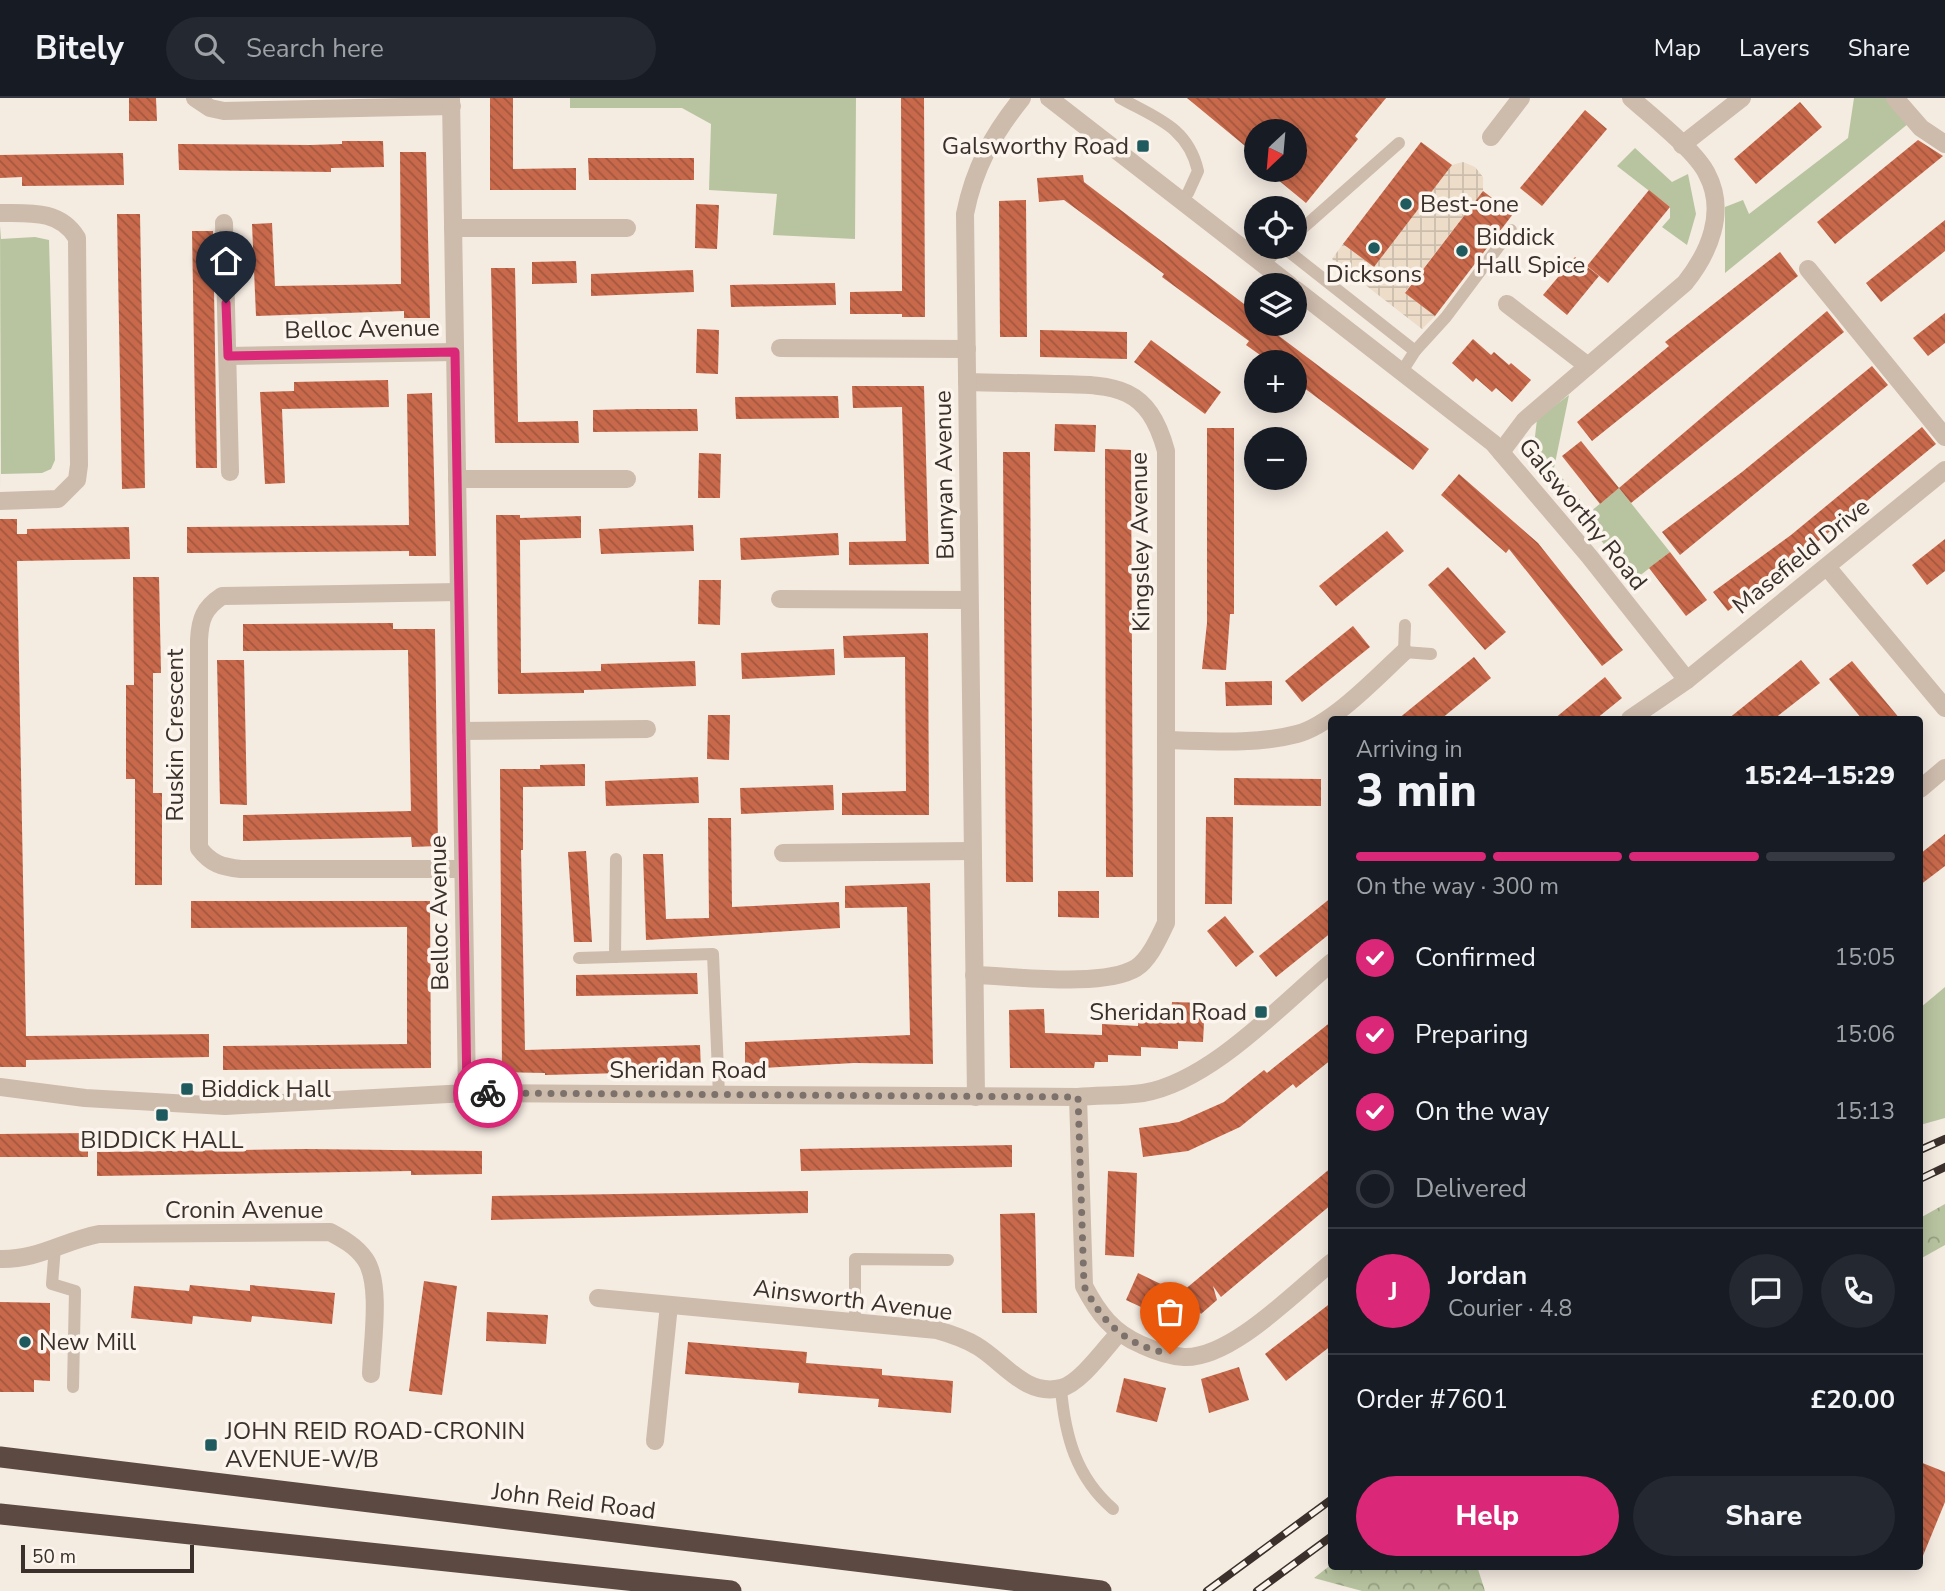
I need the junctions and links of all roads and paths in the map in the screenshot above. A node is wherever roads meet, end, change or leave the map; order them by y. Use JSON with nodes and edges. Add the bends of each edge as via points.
{"nodes":[{"id":1,"x":195,"y":98,"type":"edge"},
{"id":2,"x":1022,"y":98,"type":"edge"},
{"id":3,"x":1049,"y":98,"type":"edge"},
{"id":4,"x":1120,"y":98,"type":"edge"},
{"id":5,"x":1521,"y":98,"type":"edge"},
{"id":6,"x":1631,"y":98,"type":"edge"},
{"id":7,"x":1742,"y":98,"type":"edge"},
{"id":8,"x":1895,"y":98,"type":"edge"},
{"id":9,"x":452,"y":102,"type":"edge"},
{"id":10,"x":1491,"y":137,"type":"dead end"},
{"id":11,"x":1399,"y":143,"type":"dead end"},
{"id":12,"x":1945,"y":144,"type":"edge"},
{"id":13,"x":1682,"y":145,"type":"junction"},
{"id":14,"x":1181,"y":200,"type":"junction"},
{"id":15,"x":0,"y":213,"type":"edge"},
{"id":16,"x":224,"y":223,"type":"dead end"},
{"id":17,"x":1307,"y":224,"type":"edge"},
{"id":18,"x":453,"y":228,"type":"junction"},
{"id":19,"x":627,"y":228,"type":"dead end"},
{"id":20,"x":1511,"y":230,"type":"dead end"},
{"id":21,"x":1269,"y":259,"type":"edge"},
{"id":22,"x":1297,"y":259,"type":"edge"},
{"id":23,"x":1263,"y":264,"type":"junction"},
{"id":24,"x":1808,"y":269,"type":"dead end"},
{"id":25,"x":1275,"y":273,"type":"edge"},
{"id":26,"x":1307,"y":299,"type":"edge"},
{"id":27,"x":1507,"y":304,"type":"dead end"},
{"id":28,"x":779,"y":348,"type":"dead end"},
{"id":29,"x":967,"y":349,"type":"junction"},
{"id":30,"x":1415,"y":351,"type":"junction"},
{"id":31,"x":455,"y":352,"type":"junction"},
{"id":32,"x":228,"y":356,"type":"junction"},
{"id":33,"x":1588,"y":366,"type":"junction"},
{"id":34,"x":1401,"y":373,"type":"junction"},
{"id":35,"x":967,"y":382,"type":"junction"},
{"id":36,"x":1945,"y":437,"type":"edge"},
{"id":37,"x":1501,"y":452,"type":"junction"},
{"id":38,"x":1945,"y":470,"type":"edge"},
{"id":39,"x":230,"y":472,"type":"dead end"},
{"id":40,"x":457,"y":479,"type":"junction"},
{"id":41,"x":627,"y":479,"type":"dead end"},
{"id":42,"x":0,"y":500,"type":"edge"},
{"id":43,"x":1827,"y":567,"type":"junction"},
{"id":44,"x":459,"y":592,"type":"junction"},
{"id":45,"x":780,"y":600,"type":"dead end"},
{"id":46,"x":970,"y":600,"type":"junction"},
{"id":47,"x":1405,"y":625,"type":"dead end"},
{"id":48,"x":1404,"y":652,"type":"junction"},
{"id":49,"x":1432,"y":654,"type":"dead end"},
{"id":50,"x":1687,"y":680,"type":"junction"},
{"id":51,"x":1945,"y":708,"type":"edge"},
{"id":52,"x":1329,"y":716,"type":"edge"},
{"id":53,"x":1634,"y":716,"type":"edge"},
{"id":54,"x":1328,"y":717,"type":"edge"},
{"id":55,"x":648,"y":729,"type":"dead end"},
{"id":56,"x":461,"y":731,"type":"junction"},
{"id":57,"x":1166,"y":740,"type":"junction"},
{"id":58,"x":1945,"y":768,"type":"edge"},
{"id":59,"x":1923,"y":786,"type":"edge"},
{"id":60,"x":972,"y":850,"type":"junction"},
{"id":61,"x":783,"y":853,"type":"dead end"},
{"id":62,"x":616,"y":859,"type":"dead end"},
{"id":63,"x":463,"y":869,"type":"junction"},
{"id":64,"x":615,"y":957,"type":"junction"},
{"id":65,"x":579,"y":958,"type":"dead end"},
{"id":66,"x":1328,"y":965,"type":"edge"},
{"id":67,"x":974,"y":975,"type":"junction"},
{"id":68,"x":0,"y":1087,"type":"edge"},
{"id":69,"x":467,"y":1093,"type":"junction"},
{"id":70,"x":719,"y":1095,"type":"junction"},
{"id":71,"x":976,"y":1097,"type":"junction"},
{"id":72,"x":1078,"y":1097,"type":"junction"},
{"id":73,"x":55,"y":1247,"type":"junction"},
{"id":74,"x":0,"y":1259,"type":"edge"},
{"id":75,"x":948,"y":1260,"type":"dead end"},
{"id":76,"x":1328,"y":1265,"type":"edge"},
{"id":77,"x":598,"y":1298,"type":"dead end"},
{"id":78,"x":669,"y":1305,"type":"junction"},
{"id":79,"x":855,"y":1322,"type":"junction"},
{"id":80,"x":1119,"y":1333,"type":"junction"},
{"id":81,"x":371,"y":1374,"type":"dead end"},
{"id":82,"x":73,"y":1387,"type":"dead end"},
{"id":83,"x":1061,"y":1388,"type":"junction"},
{"id":84,"x":655,"y":1441,"type":"dead end"},
{"id":85,"x":0,"y":1457,"type":"edge"},
{"id":86,"x":1114,"y":1509,"type":"dead end"},
{"id":87,"x":0,"y":1514,"type":"edge"},
{"id":88,"x":1095,"y":1590,"type":"edge"},
{"id":89,"x":731,"y":1591,"type":"edge"},
{"id":90,"x":1101,"y":1591,"type":"edge"}],
"edges":[{"from":1,"to":9,"type":"street","via":[[224,111]]},
{"from":2,"to":29,"type":"street","name":"Bunyan Avenue","via":[[982,156],[970,187],[965,214]]},
{"from":3,"to":14,"type":"street"},
{"from":4,"to":14,"type":"lane","via":[[1178,130],[1187,141],[1198,171]]},
{"from":5,"to":10,"type":"street"},
{"from":6,"to":13,"type":"street"},
{"from":7,"to":13,"type":"street"},
{"from":8,"to":12,"type":"street","via":[[1922,128]]},
{"from":9,"to":18,"type":"street","name":"Belloc Avenue"},
{"from":11,"to":17,"type":"lane"},
{"from":13,"to":33,"type":"street","via":[[1707,173],[1715,203],[1713,234],[1702,261],[1685,283]]},
{"from":14,"to":23,"type":"street"},
{"from":15,"to":42,"type":"street","via":[[37,212],[55,217],[71,227],[77,238],[79,465],[77,480],[58,499]]},
{"from":16,"to":32,"type":"street"},
{"from":18,"to":19,"type":"street"},
{"from":18,"to":31,"type":"street","name":"Belloc Avenue"},
{"from":20,"to":30,"type":"lane"},
{"from":21,"to":23,"type":"lane"},
{"from":22,"to":30,"type":"lane"},
{"from":23,"to":25,"type":"street"},
{"from":24,"to":36,"type":"street"},
{"from":26,"to":34,"type":"street","name":"Galsworthy Road"},
{"from":27,"to":33,"type":"street"},
{"from":28,"to":29,"type":"street"},
{"from":29,"to":35,"type":"street","name":"Bunyan Avenue"},
{"from":30,"to":34,"type":"lane"},
{"from":31,"to":32,"type":"street","name":"Belloc Avenue"},
{"from":31,"to":40,"type":"street","name":"Belloc Avenue"},
{"from":32,"to":39,"type":"street"},
{"from":33,"to":37,"type":"street","via":[[1525,420]]},
{"from":34,"to":37,"type":"street","name":"Galsworthy Road"},
{"from":35,"to":46,"type":"street","name":"Bunyan Avenue"},
{"from":35,"to":57,"type":"street","name":"Kingsley Avenue","via":[[1110,385],[1152,413],[1166,451]]},
{"from":37,"to":50,"type":"street","name":"Galsworthy Road"},
{"from":38,"to":43,"type":"street","name":"Masefield Drive"},
{"from":40,"to":41,"type":"street"},
{"from":40,"to":44,"type":"street","name":"Belloc Avenue"},
{"from":43,"to":50,"type":"street","name":"Masefield Drive"},
{"from":43,"to":51,"type":"street"},
{"from":44,"to":56,"type":"street","name":"Belloc Avenue"},
{"from":44,"to":63,"type":"street","name":"Ruskin Crescent","via":[[222,596],[208,605],[200,622],[199,640],[199,848],[208,860],[241,869]]},
{"from":45,"to":46,"type":"street"},
{"from":46,"to":60,"type":"street","name":"Bunyan Avenue"},
{"from":47,"to":48,"type":"lane"},
{"from":48,"to":49,"type":"lane"},
{"from":48,"to":52,"type":"street"},
{"from":50,"to":53,"type":"street"},
{"from":54,"to":57,"type":"street","via":[[1299,734],[1252,741]]},
{"from":55,"to":56,"type":"street"},
{"from":56,"to":63,"type":"street","name":"Belloc Avenue"},
{"from":57,"to":67,"type":"street","name":"Kingsley Avenue","via":[[1166,923],[1153,949],[1136,967],[1102,979]]},
{"from":58,"to":59,"type":"street"},
{"from":60,"to":61,"type":"street"},
{"from":60,"to":67,"type":"street","name":"Bunyan Avenue"},
{"from":62,"to":64,"type":"lane"},
{"from":63,"to":69,"type":"street","name":"Belloc Avenue"},
{"from":64,"to":65,"type":"lane"},
{"from":64,"to":70,"type":"lane","via":[[713,954]]},
{"from":66,"to":72,"type":"street","name":"Sheridan Road","via":[[1217,1060],[1183,1081],[1144,1093]]},
{"from":67,"to":71,"type":"street","name":"Bunyan Avenue"},
{"from":68,"to":69,"type":"street","name":"Sheridan Road","via":[[85,1098],[225,1106]]},
{"from":69,"to":70,"type":"street","name":"Sheridan Road"},
{"from":70,"to":71,"type":"street","name":"Sheridan Road"},
{"from":71,"to":72,"type":"street","name":"Sheridan Road"},
{"from":72,"to":80,"type":"street","via":[[1084,1286],[1098,1313]]},
{"from":73,"to":74,"type":"street","name":"Cronin Avenue","via":[[23,1259]]},
{"from":73,"to":81,"type":"street","name":"Cronin Avenue","via":[[99,1234],[330,1232],[352,1244],[366,1259],[374,1278]]},
{"from":73,"to":82,"type":"lane","via":[[52,1283],[75,1291]]},
{"from":75,"to":79,"type":"lane","via":[[855,1259]]},
{"from":76,"to":80,"type":"street","via":[[1214,1352],[1185,1357],[1155,1351]]},
{"from":77,"to":78,"type":"street","name":"Ainsworth Avenue"},
{"from":78,"to":79,"type":"street","name":"Ainsworth Avenue"},
{"from":78,"to":84,"type":"street"},
{"from":79,"to":83,"type":"street","name":"Ainsworth Avenue","via":[[957,1336],[979,1347],[1018,1379],[1039,1387]]},
{"from":80,"to":83,"type":"street","via":[[1080,1376]]},
{"from":83,"to":86,"type":"lane","via":[[1066,1433],[1075,1457],[1086,1479]]},
{"from":85,"to":88,"type":"highway","name":"John Reid Road"},
{"from":87,"to":89,"type":"highway"},
{"from":88,"to":90,"type":"highway","name":"John Reid Road"}]}
